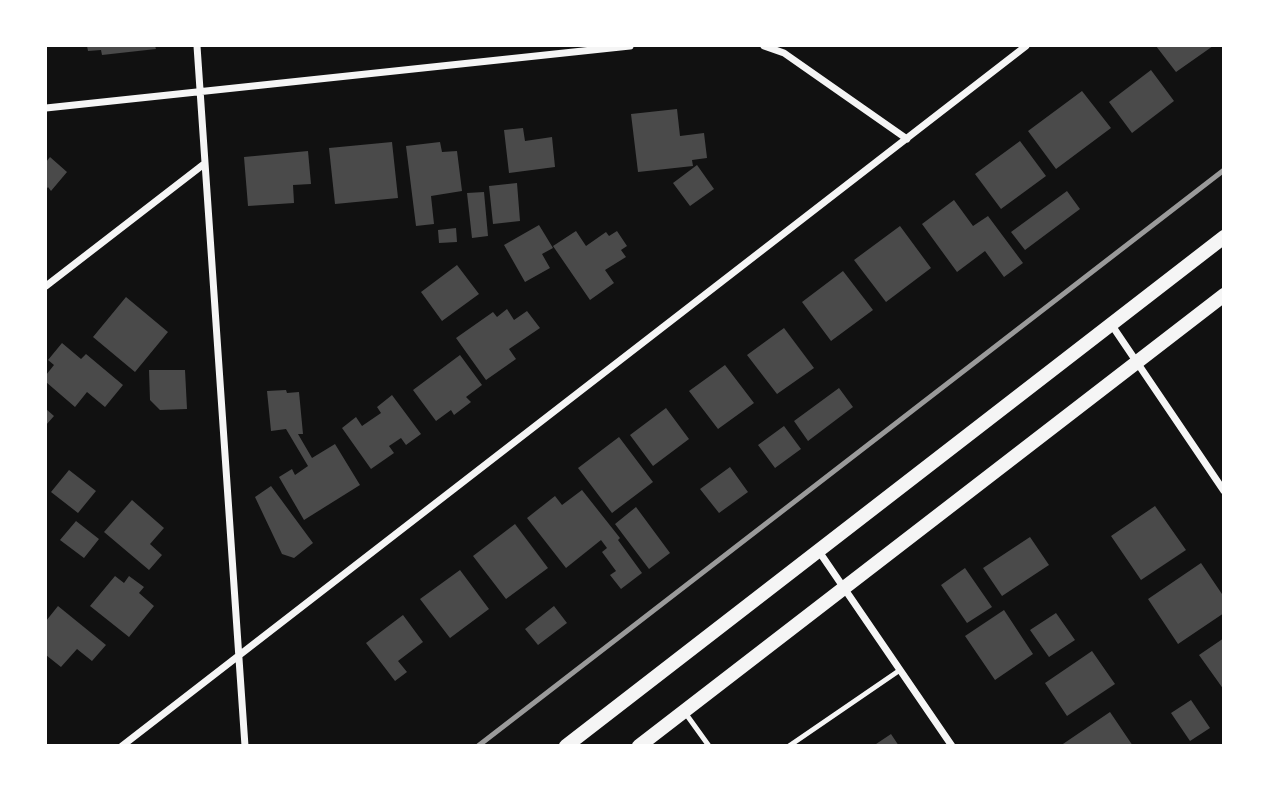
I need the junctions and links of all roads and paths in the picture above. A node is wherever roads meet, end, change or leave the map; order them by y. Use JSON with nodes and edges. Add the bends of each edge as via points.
{"nodes":[{"id":1,"x":197,"y":46,"type":"edge"},
{"id":2,"x":630,"y":46,"type":"edge"},
{"id":3,"x":764,"y":46,"type":"edge"},
{"id":4,"x":1026,"y":46,"type":"edge"},
{"id":5,"x":201,"y":91,"type":"junction"},
{"id":6,"x":46,"y":108,"type":"edge"},
{"id":7,"x":907,"y":139,"type":"junction"},
{"id":8,"x":204,"y":164,"type":"junction"},
{"id":9,"x":1223,"y":237,"type":"edge"},
{"id":10,"x":46,"y":286,"type":"edge"},
{"id":11,"x":1223,"y":295,"type":"edge"},
{"id":12,"x":1111,"y":324,"type":"junction"},
{"id":13,"x":1136,"y":361,"type":"junction"},
{"id":14,"x":1223,"y":491,"type":"edge"},
{"id":15,"x":818,"y":550,"type":"junction"},
{"id":16,"x":844,"y":587,"type":"junction"},
{"id":17,"x":239,"y":657,"type":"junction"},
{"id":18,"x":900,"y":670,"type":"junction"},
{"id":19,"x":684,"y":711,"type":"junction"},
{"id":20,"x":570,"y":744,"type":"edge"},
{"id":21,"x":122,"y":746,"type":"edge"},
{"id":22,"x":245,"y":746,"type":"edge"},
{"id":23,"x":639,"y":746,"type":"edge"},
{"id":24,"x":709,"y":746,"type":"edge"},
{"id":25,"x":789,"y":746,"type":"edge"},
{"id":26,"x":952,"y":746,"type":"edge"}],
"edges":[{"from":1,"to":5,"type":"street"},
{"from":2,"to":5,"type":"street"},
{"from":3,"to":7,"type":"street","via":[[784,53]]},
{"from":4,"to":7,"type":"street"},
{"from":5,"to":6,"type":"street"},
{"from":5,"to":8,"type":"street"},
{"from":7,"to":17,"type":"street"},
{"from":8,"to":10,"type":"street"},
{"from":8,"to":17,"type":"street"},
{"from":9,"to":12,"type":"main road"},
{"from":11,"to":13,"type":"main road"},
{"from":12,"to":13,"type":"street"},
{"from":12,"to":15,"type":"main road"},
{"from":13,"to":14,"type":"street"},
{"from":13,"to":16,"type":"main road"},
{"from":15,"to":16,"type":"street"},
{"from":15,"to":20,"type":"main road"},
{"from":16,"to":18,"type":"street"},
{"from":16,"to":19,"type":"main road"},
{"from":17,"to":21,"type":"street"},
{"from":17,"to":22,"type":"street"},
{"from":18,"to":25,"type":"lane"},
{"from":18,"to":26,"type":"street"},
{"from":19,"to":23,"type":"main road"},
{"from":19,"to":24,"type":"lane"}]}
